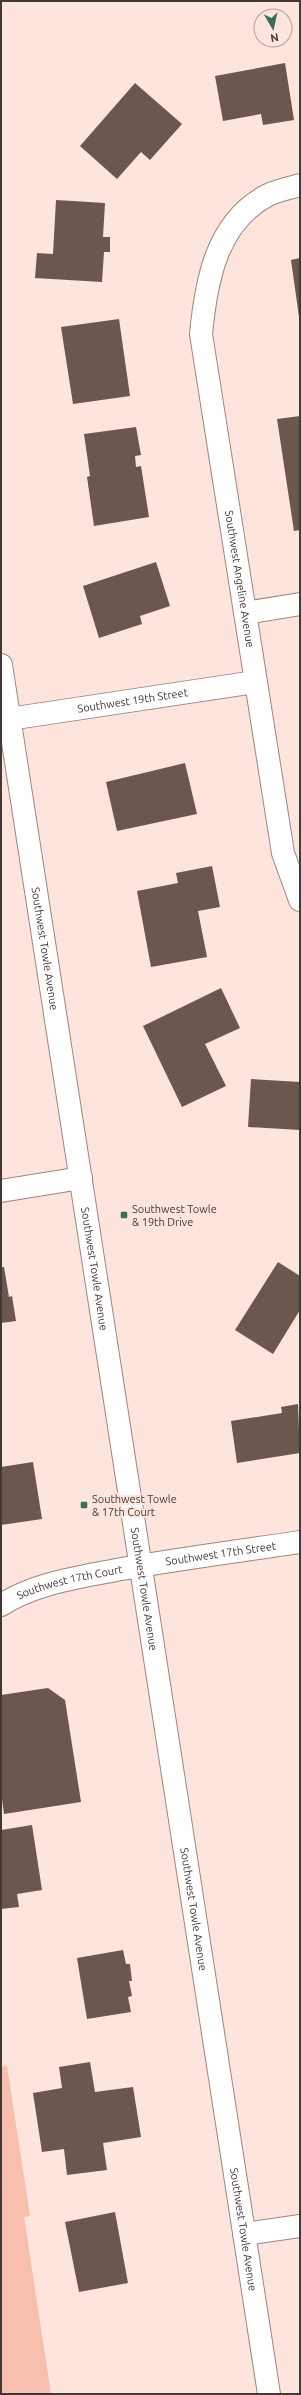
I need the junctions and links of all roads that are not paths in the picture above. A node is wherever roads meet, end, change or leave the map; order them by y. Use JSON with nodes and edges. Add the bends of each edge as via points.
{"nodes":[{"id":1,"x":300,"y":185,"type":"edge"},
{"id":2,"x":300,"y":604,"type":"edge"},
{"id":3,"x":245,"y":613,"type":"junction"},
{"id":4,"x":1,"y":665,"type":"edge"},
{"id":5,"x":256,"y":682,"type":"junction"},
{"id":6,"x":9,"y":719,"type":"junction"},
{"id":7,"x":300,"y":900,"type":"edge"},
{"id":8,"x":81,"y":1178,"type":"junction"},
{"id":9,"x":1,"y":1191,"type":"edge"},
{"id":10,"x":300,"y":1542,"type":"edge"},
{"id":11,"x":141,"y":1566,"type":"junction"},
{"id":12,"x":1,"y":1605,"type":"edge"},
{"id":13,"x":300,"y":2226,"type":"edge"},
{"id":14,"x":244,"y":2234,"type":"junction"},
{"id":15,"x":269,"y":2394,"type":"edge"}],
"edges":[{"from":1,"to":3,"type":"main road","name":"Southwest Angeline Avenue","via":[[268,195],[238,217],[215,257],[205,294],[201,334]]},
{"from":2,"to":3,"type":"main road"},
{"from":3,"to":5,"type":"main road","name":"Southwest Angeline Avenue"},
{"from":4,"to":6,"type":"main road","name":"Southwest Towle Avenue"},
{"from":5,"to":6,"type":"main road","name":"Southwest 19th Street"},
{"from":5,"to":7,"type":"main road","name":"Southwest Angeline Avenue","via":[[283,853]]},
{"from":6,"to":8,"type":"main road","name":"Southwest Towle Avenue"},
{"from":8,"to":9,"type":"main road"},
{"from":8,"to":11,"type":"main road","name":"Southwest Towle Avenue"},
{"from":10,"to":11,"type":"main road","name":"Southwest 17th Street"},
{"from":11,"to":12,"type":"main road","name":"Southwest 17th Court","via":[[53,1582],[20,1593]]},
{"from":11,"to":14,"type":"main road","name":"Southwest Towle Avenue"},
{"from":13,"to":14,"type":"main road"},
{"from":14,"to":15,"type":"main road","name":"Southwest Towle Avenue"}]}
